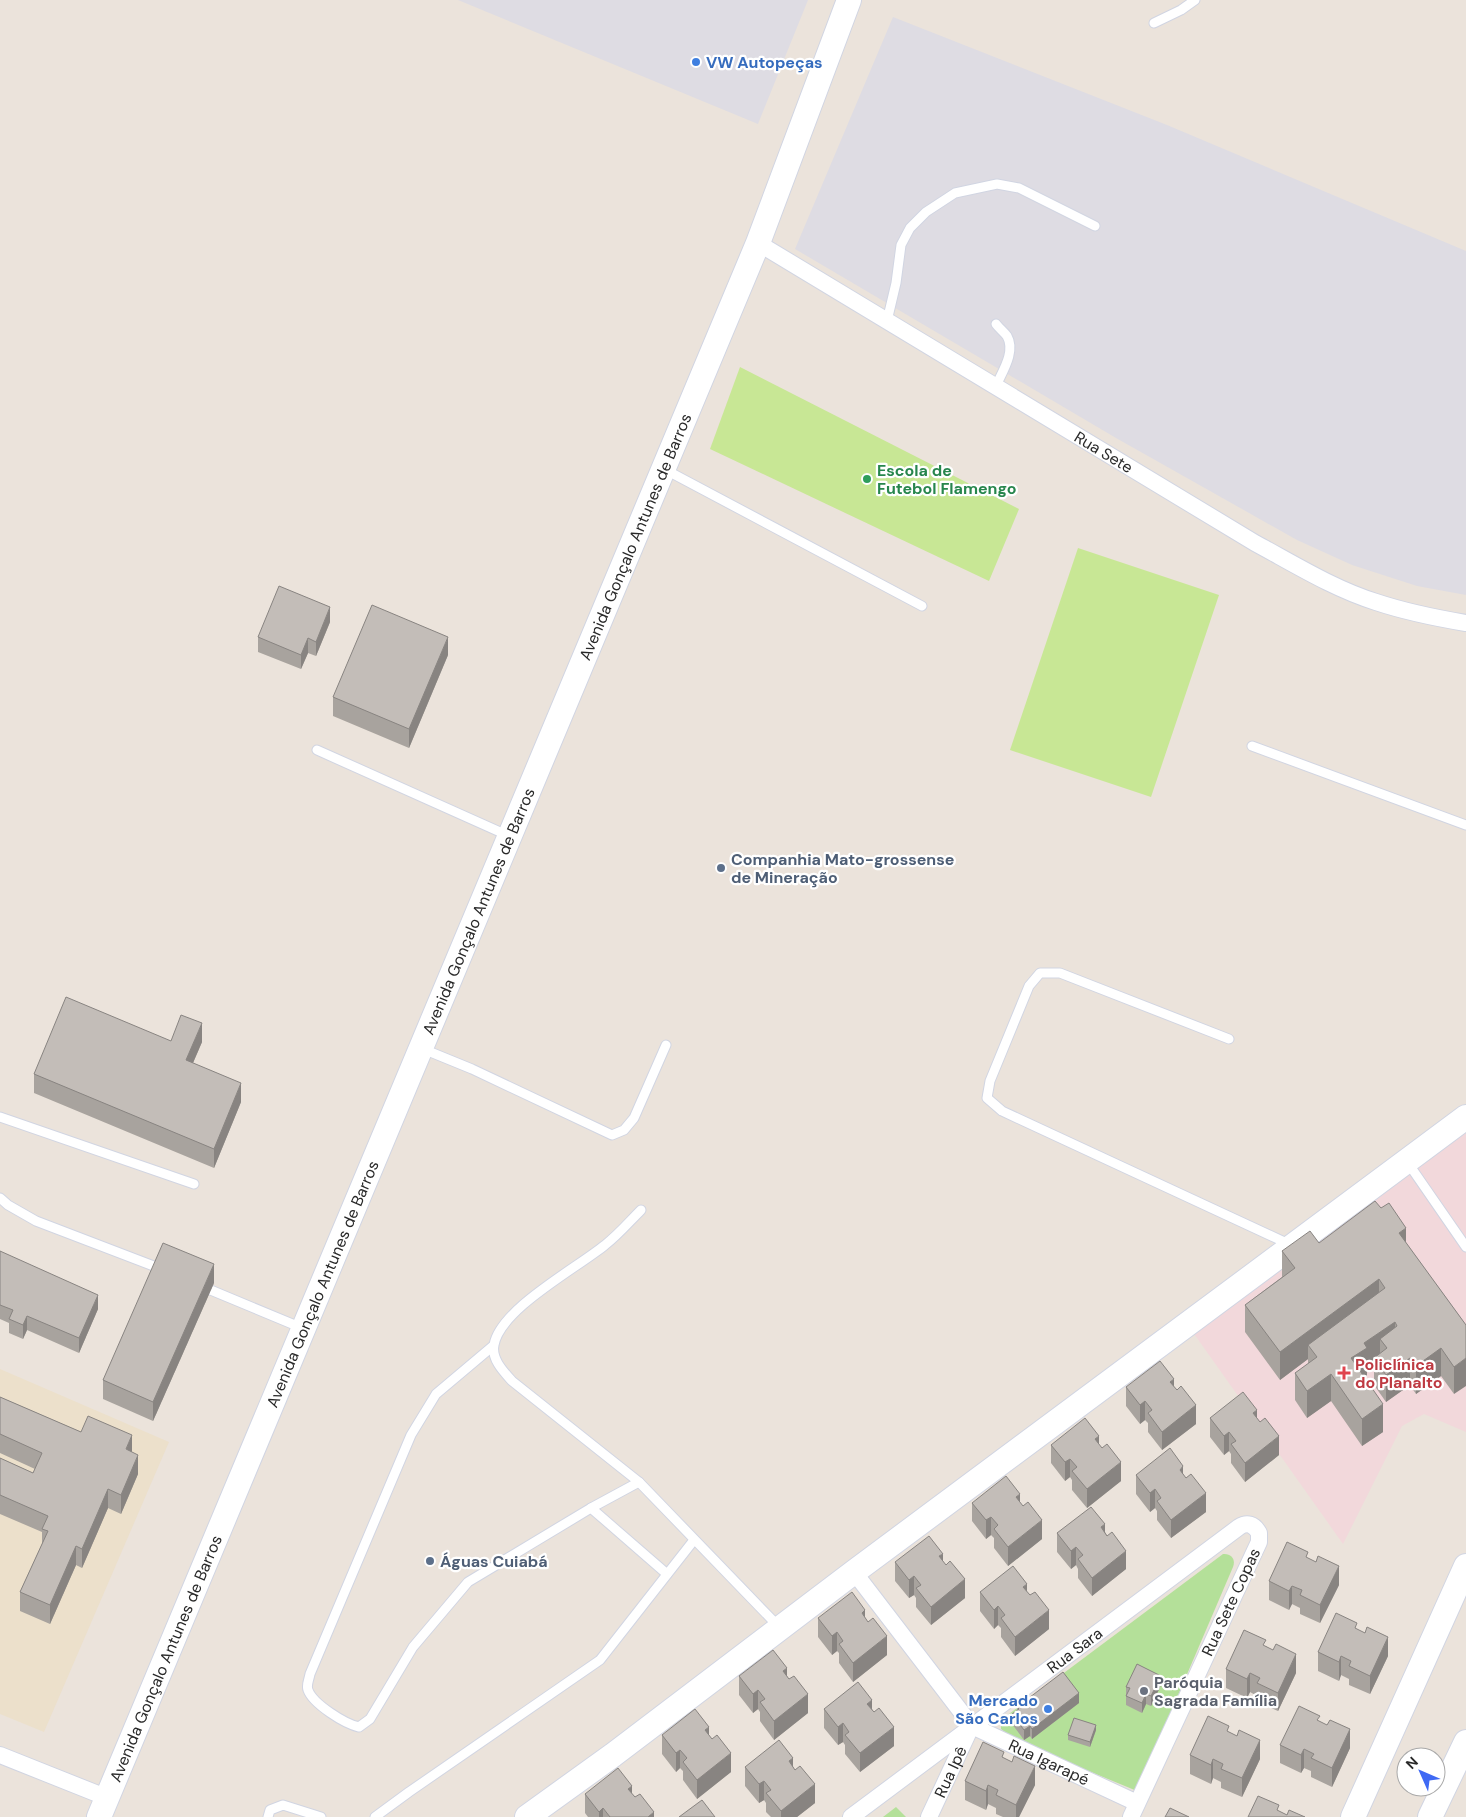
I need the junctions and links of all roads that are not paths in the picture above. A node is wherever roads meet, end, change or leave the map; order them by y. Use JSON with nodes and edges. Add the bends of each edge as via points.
{"nodes":[{"id":1,"x":849,"y":0,"type":"edge"},
{"id":2,"x":1194,"y":0,"type":"edge"},
{"id":3,"x":1154,"y":23,"type":"dead end"},
{"id":4,"x":1095,"y":226,"type":"dead end"},
{"id":5,"x":758,"y":243,"type":"junction"},
{"id":6,"x":887,"y":321,"type":"junction"},
{"id":7,"x":996,"y":324,"type":"dead end"},
{"id":8,"x":996,"y":386,"type":"junction"},
{"id":9,"x":663,"y":469,"type":"junction"},
{"id":10,"x":922,"y":606,"type":"dead end"},
{"id":11,"x":1466,"y":623,"type":"edge"},
{"id":12,"x":1252,"y":746,"type":"dead end"},
{"id":13,"x":317,"y":750,"type":"dead end"},
{"id":14,"x":1466,"y":826,"type":"edge"},
{"id":15,"x":510,"y":836,"type":"junction"},
{"id":16,"x":1230,"y":1039,"type":"dead end"},
{"id":17,"x":666,"y":1045,"type":"dead end"},
{"id":18,"x":420,"y":1048,"type":"junction"},
{"id":19,"x":0,"y":1117,"type":"edge"},
{"id":20,"x":1466,"y":1117,"type":"edge"},
{"id":21,"x":1407,"y":1161,"type":"junction"},
{"id":22,"x":194,"y":1184,"type":"dead end"},
{"id":23,"x":0,"y":1198,"type":"edge"},
{"id":24,"x":641,"y":1210,"type":"dead end"},
{"id":25,"x":1293,"y":1246,"type":"junction"},
{"id":26,"x":1466,"y":1247,"type":"edge"},
{"id":27,"x":177,"y":1275,"type":"edge"},
{"id":28,"x":195,"y":1283,"type":"edge"},
{"id":29,"x":303,"y":1328,"type":"junction"},
{"id":30,"x":493,"y":1346,"type":"junction"},
{"id":31,"x":639,"y":1482,"type":"junction"},
{"id":32,"x":591,"y":1508,"type":"junction"},
{"id":33,"x":1252,"y":1525,"type":"joint"},
{"id":34,"x":694,"y":1540,"type":"junction"},
{"id":35,"x":1466,"y":1566,"type":"edge"},
{"id":36,"x":854,"y":1572,"type":"junction"},
{"id":37,"x":667,"y":1574,"type":"junction"},
{"id":38,"x":780,"y":1628,"type":"junction"},
{"id":39,"x":972,"y":1726,"type":"junction"},
{"id":40,"x":1466,"y":1742,"type":"edge"},
{"id":41,"x":0,"y":1755,"type":"edge"},
{"id":42,"x":103,"y":1808,"type":"edge"},
{"id":43,"x":1134,"y":1810,"type":"edge"},
{"id":44,"x":268,"y":1817,"type":"edge"},
{"id":45,"x":322,"y":1817,"type":"edge"},
{"id":46,"x":375,"y":1817,"type":"edge"},
{"id":47,"x":526,"y":1817,"type":"edge"},
{"id":48,"x":851,"y":1817,"type":"edge"},
{"id":49,"x":929,"y":1817,"type":"edge"},
{"id":50,"x":1353,"y":1817,"type":"edge"},
{"id":51,"x":1430,"y":1817,"type":"edge"}],
"edges":[{"from":1,"to":5,"type":"street","name":"Avenida Gonçalo Antunes de Barros"},
{"from":2,"to":3,"type":"lane"},
{"from":4,"to":6,"type":"lane","via":[[1019,188],[997,184],[956,193],[926,212],[910,228],[901,245]]},
{"from":5,"to":6,"type":"street","name":"Rua Sete"},
{"from":5,"to":9,"type":"street","name":"Avenida Gonçalo Antunes de Barros"},
{"from":6,"to":8,"type":"street","name":"Rua Sete"},
{"from":7,"to":8,"type":"lane","via":[[1010,344],[1010,353]]},
{"from":8,"to":11,"type":"street","name":"Rua Sete","via":[[1255,544],[1327,582],[1374,602]]},
{"from":9,"to":10,"type":"lane"},
{"from":9,"to":15,"type":"street","name":"Avenida Gonçalo Antunes de Barros"},
{"from":12,"to":14,"type":"lane"},
{"from":13,"to":15,"type":"lane"},
{"from":15,"to":18,"type":"street","name":"Avenida Gonçalo Antunes de Barros"},
{"from":16,"to":25,"type":"lane","via":[[1060,973],[1040,973],[1026,995],[990,1081],[987,1098],[1002,1111]]},
{"from":17,"to":18,"type":"lane","via":[[634,1118],[624,1130],[612,1135]]},
{"from":18,"to":29,"type":"street","name":"Avenida Gonçalo Antunes de Barros"},
{"from":19,"to":22,"type":"lane"},
{"from":20,"to":21,"type":"street"},
{"from":21,"to":25,"type":"street"},
{"from":21,"to":26,"type":"lane"},
{"from":23,"to":27,"type":"lane","via":[[36,1221]]},
{"from":24,"to":30,"type":"lane","via":[[605,1245],[505,1320]]},
{"from":25,"to":36,"type":"street"},
{"from":28,"to":29,"type":"lane"},
{"from":29,"to":42,"type":"street","name":"Avenida Gonçalo Antunes de Barros"},
{"from":30,"to":31,"type":"lane","via":[[498,1366],[512,1381]]},
{"from":30,"to":32,"type":"lane","via":[[436,1394],[411,1435],[310,1674],[307,1688],[312,1699],[350,1725],[359,1727],[370,1719],[413,1647],[468,1582]]},
{"from":31,"to":32,"type":"lane"},
{"from":31,"to":34,"type":"lane"},
{"from":32,"to":37,"type":"lane"},
{"from":33,"to":39,"type":"street","name":"Rua Sara","via":[[1239,1527]]},
{"from":33,"to":43,"type":"street","name":"Rua Sete Copas","via":[[1259,1533],[1259,1542]]},
{"from":34,"to":37,"type":"lane"},
{"from":34,"to":38,"type":"lane"},
{"from":35,"to":50,"type":"street"},
{"from":36,"to":38,"type":"street"},
{"from":36,"to":39,"type":"street","name":"Rua Igarapé"},
{"from":37,"to":46,"type":"lane","via":[[600,1660]]},
{"from":38,"to":47,"type":"street"},
{"from":39,"to":43,"type":"street","name":"Rua Igarapé"},
{"from":39,"to":48,"type":"street","name":"Rua Sara"},
{"from":39,"to":49,"type":"street","name":"Rua Ipê"},
{"from":40,"to":51,"type":"street"},
{"from":41,"to":42,"type":"street"},
{"from":44,"to":45,"type":"lane","via":[[270,1810],[283,1805]]}]}
